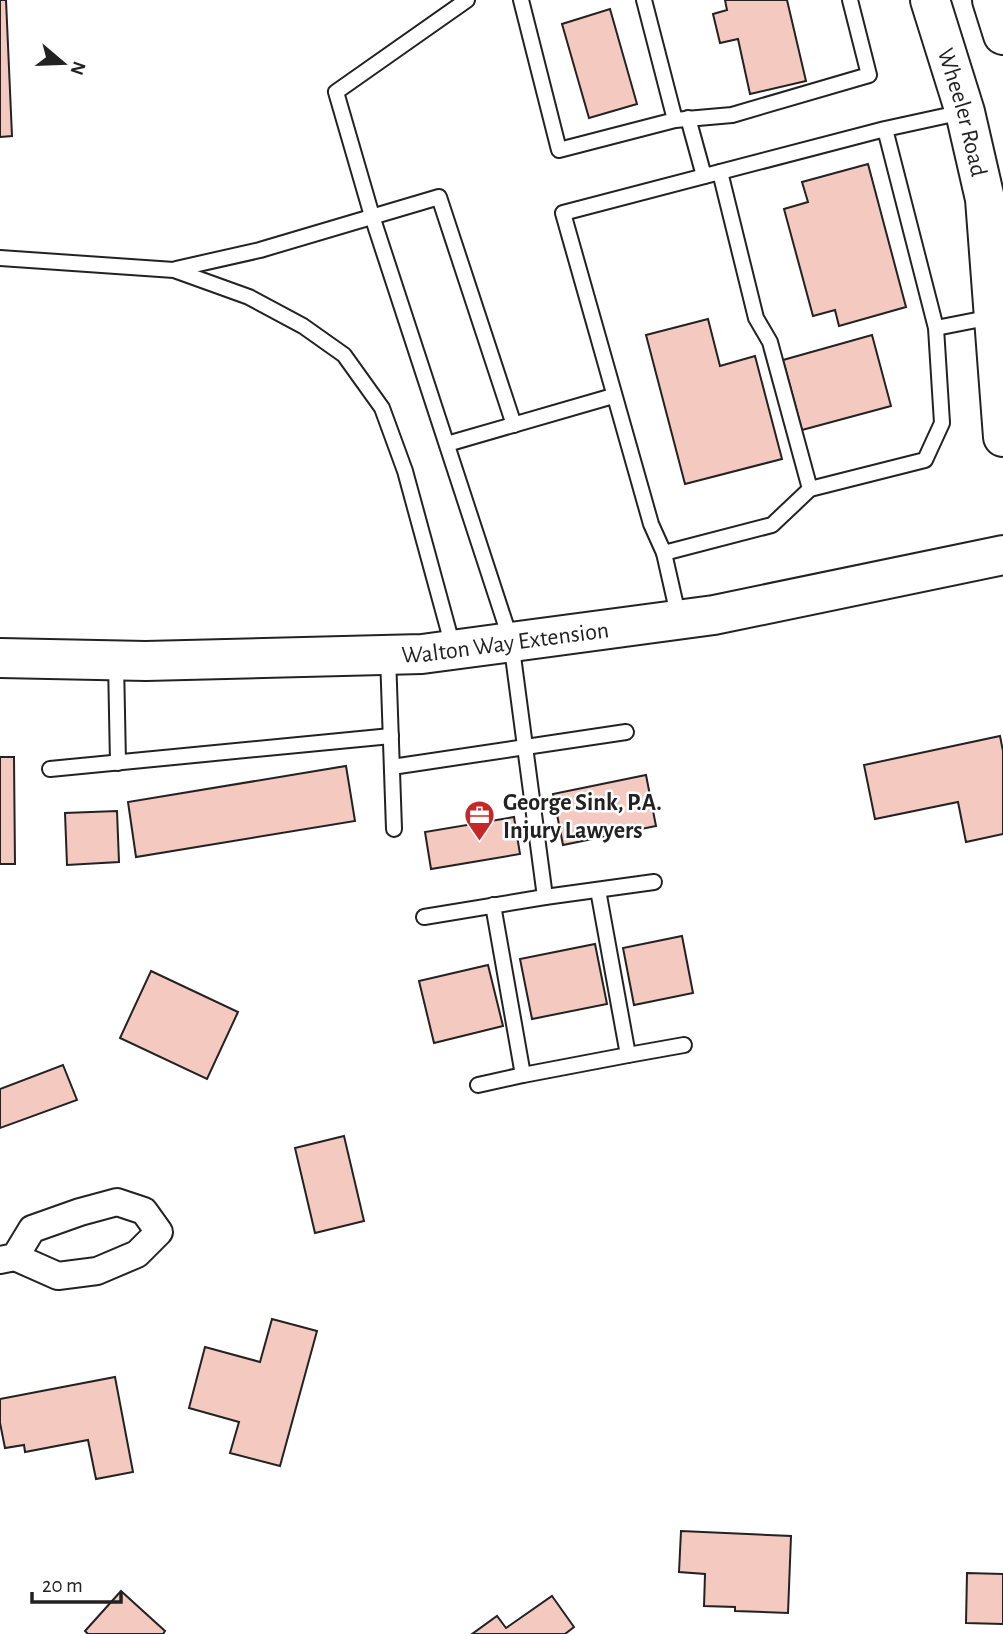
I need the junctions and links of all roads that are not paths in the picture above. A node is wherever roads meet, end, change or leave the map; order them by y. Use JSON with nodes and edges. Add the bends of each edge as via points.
{"nodes":[{"id":1,"x":467,"y":0,"type":"edge"},
{"id":2,"x":521,"y":0,"type":"edge"},
{"id":3,"x":644,"y":0,"type":"edge"},
{"id":4,"x":850,"y":0,"type":"edge"},
{"id":5,"x":930,"y":0,"type":"edge"},
{"id":6,"x":965,"y":112,"type":"junction"},
{"id":7,"x":682,"y":119,"type":"junction"},
{"id":8,"x":885,"y":129,"type":"junction"},
{"id":9,"x":720,"y":172,"type":"junction"},
{"id":10,"x":704,"y":176,"type":"junction"},
{"id":11,"x":994,"y":197,"type":"edge"},
{"id":12,"x":372,"y":216,"type":"junction"},
{"id":13,"x":0,"y":258,"type":"edge"},
{"id":14,"x":174,"y":270,"type":"junction"},
{"id":15,"x":993,"y":317,"type":"junction"},
{"id":16,"x":936,"y":328,"type":"junction"},
{"id":17,"x":613,"y":396,"type":"junction"},
{"id":18,"x":514,"y":425,"type":"junction"},
{"id":19,"x":1003,"y":437,"type":"edge"},
{"id":20,"x":447,"y":444,"type":"junction"},
{"id":21,"x":810,"y":489,"type":"junction"},
{"id":22,"x":664,"y":553,"type":"junction"},
{"id":23,"x":1003,"y":555,"type":"edge"},
{"id":24,"x":679,"y":620,"type":"junction"},
{"id":25,"x":511,"y":641,"type":"junction"},
{"id":26,"x":454,"y":650,"type":"junction"},
{"id":27,"x":388,"y":655,"type":"junction"},
{"id":28,"x":0,"y":658,"type":"edge"},
{"id":29,"x":116,"y":660,"type":"junction"},
{"id":30,"x":626,"y":732,"type":"dead end"},
{"id":31,"x":391,"y":736,"type":"junction"},
{"id":32,"x":525,"y":746,"type":"junction"},
{"id":33,"x":118,"y":763,"type":"junction"},
{"id":34,"x":392,"y":766,"type":"junction"},
{"id":35,"x":50,"y":769,"type":"dead end"},
{"id":36,"x":394,"y":829,"type":"dead end"},
{"id":37,"x":654,"y":882,"type":"dead end"},
{"id":38,"x":598,"y":890,"type":"junction"},
{"id":39,"x":545,"y":897,"type":"junction"},
{"id":40,"x":492,"y":905,"type":"junction"},
{"id":41,"x":424,"y":917,"type":"dead end"},
{"id":42,"x":684,"y":1045,"type":"dead end"},
{"id":43,"x":628,"y":1055,"type":"junction"},
{"id":44,"x":523,"y":1075,"type":"junction"},
{"id":45,"x":478,"y":1085,"type":"dead end"},
{"id":46,"x":8,"y":1259,"type":"edge"}],
"edges":[{"from":1,"to":12,"type":"lane","via":[[336,92]]},
{"from":2,"to":7,"type":"lane","via":[[559,150]]},
{"from":3,"to":7,"type":"lane"},
{"from":4,"to":7,"type":"lane","via":[[869,75],[732,115]]},
{"from":5,"to":6,"type":"main road","name":"Wheeler Road"},
{"from":6,"to":8,"type":"lane"},
{"from":6,"to":11,"type":"main road","name":"Wheeler Road"},
{"from":7,"to":10,"type":"lane"},
{"from":8,"to":9,"type":"lane"},
{"from":8,"to":16,"type":"lane"},
{"from":9,"to":10,"type":"lane"},
{"from":9,"to":21,"type":"lane","via":[[756,318],[770,342]]},
{"from":10,"to":17,"type":"lane","via":[[563,213]]},
{"from":11,"to":15,"type":"main road","name":"Wheeler Road"},
{"from":12,"to":14,"type":"lane"},
{"from":12,"to":18,"type":"lane","via":[[439,197]]},
{"from":12,"to":20,"type":"lane"},
{"from":13,"to":14,"type":"lane"},
{"from":14,"to":26,"type":"lane","via":[[249,296],[303,326],[344,355],[375,397],[405,471]]},
{"from":15,"to":16,"type":"lane"},
{"from":15,"to":19,"type":"main road","name":"Wheeler Road"},
{"from":16,"to":21,"type":"lane","via":[[942,423],[925,460]]},
{"from":17,"to":18,"type":"lane"},
{"from":17,"to":22,"type":"lane","via":[[650,524]]},
{"from":18,"to":20,"type":"lane"},
{"from":20,"to":25,"type":"lane"},
{"from":21,"to":22,"type":"lane","via":[[772,526]]},
{"from":22,"to":24,"type":"lane"},
{"from":23,"to":24,"type":"main road","name":"Walton Way Extension"},
{"from":24,"to":25,"type":"main road","name":"Walton Way Extension"},
{"from":25,"to":26,"type":"main road","name":"Walton Way Extension"},
{"from":25,"to":32,"type":"lane"},
{"from":26,"to":27,"type":"main road","name":"Walton Way Extension"},
{"from":27,"to":29,"type":"main road","name":"Walton Way Extension"},
{"from":27,"to":31,"type":"lane"},
{"from":28,"to":29,"type":"main road","name":"Walton Way Extension"},
{"from":29,"to":33,"type":"lane"},
{"from":30,"to":32,"type":"lane"},
{"from":31,"to":33,"type":"lane"},
{"from":31,"to":34,"type":"lane"},
{"from":32,"to":34,"type":"lane"},
{"from":32,"to":39,"type":"lane"},
{"from":33,"to":35,"type":"lane"},
{"from":34,"to":36,"type":"lane"},
{"from":37,"to":38,"type":"lane"},
{"from":38,"to":39,"type":"lane"},
{"from":38,"to":43,"type":"lane"},
{"from":39,"to":40,"type":"lane"},
{"from":40,"to":41,"type":"lane"},
{"from":40,"to":44,"type":"lane"},
{"from":42,"to":43,"type":"lane"},
{"from":43,"to":44,"type":"lane"},
{"from":44,"to":45,"type":"lane"},
{"from":46,"to":46,"type":"street","via":[[32,1229],[117,1202],[144,1211],[159,1232],[137,1254],[97,1270],[58,1276]]}]}
